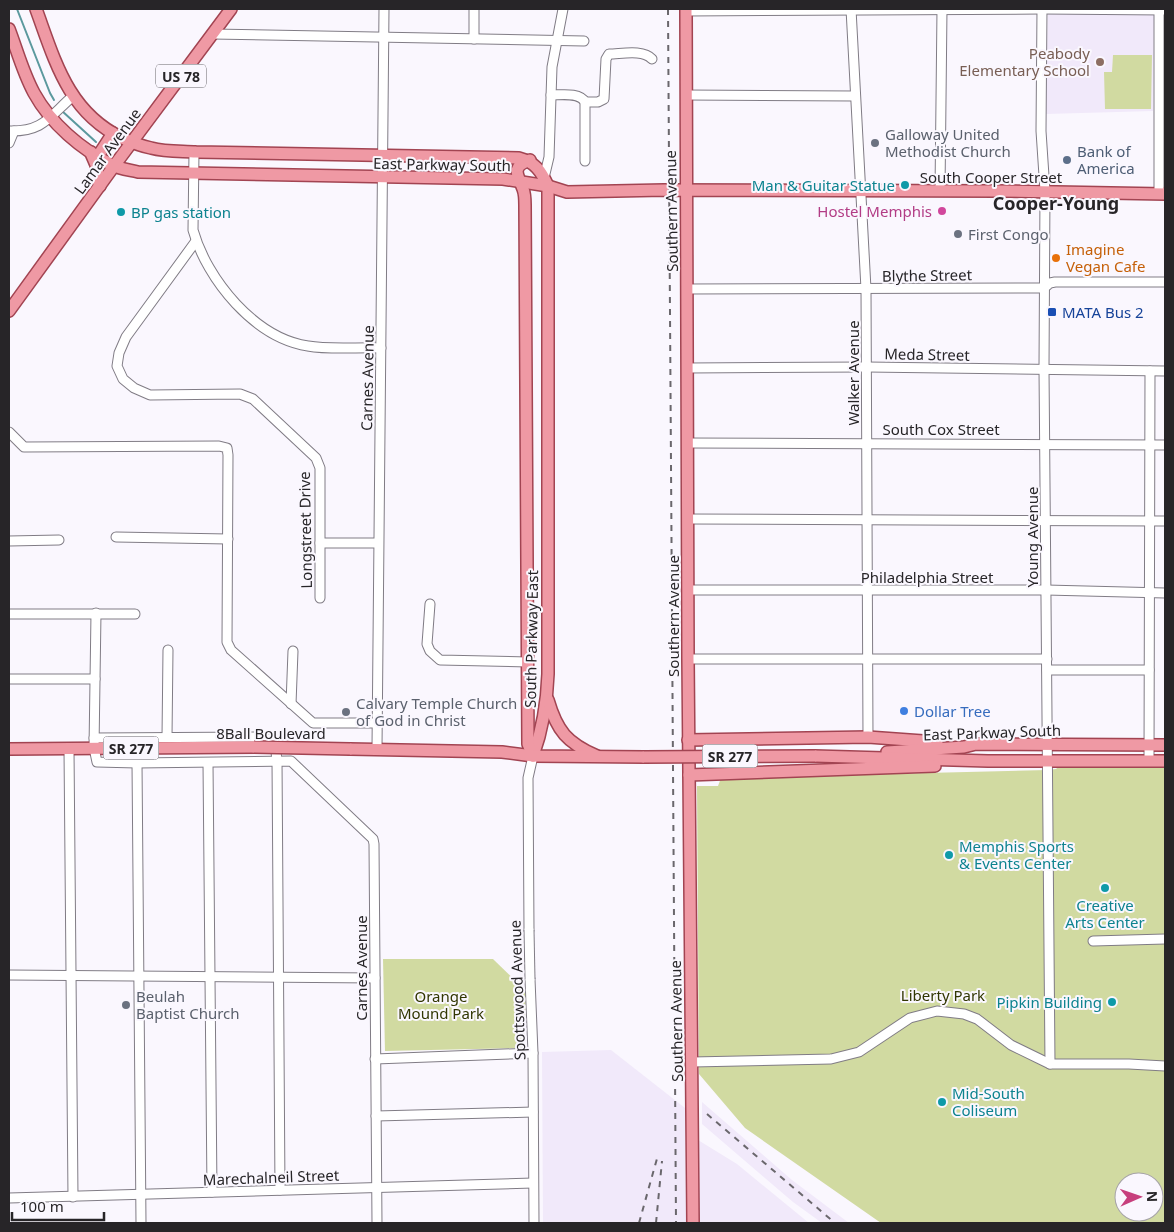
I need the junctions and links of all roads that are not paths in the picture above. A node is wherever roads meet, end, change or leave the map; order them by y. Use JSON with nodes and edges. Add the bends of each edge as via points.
{"nodes":[{"id":1,"x":36,"y":9,"type":"edge"},
{"id":2,"x":231,"y":9,"type":"edge"},
{"id":3,"x":384,"y":9,"type":"edge"},
{"id":4,"x":474,"y":9,"type":"edge"},
{"id":5,"x":563,"y":9,"type":"edge"},
{"id":6,"x":1042,"y":9,"type":"edge"},
{"id":7,"x":686,"y":10,"type":"edge"},
{"id":8,"x":851,"y":10,"type":"edge"},
{"id":9,"x":942,"y":10,"type":"edge"},
{"id":10,"x":1161,"y":10,"type":"edge"},
{"id":11,"x":9,"y":29,"type":"edge"},
{"id":12,"x":212,"y":34,"type":"junction"},
{"id":13,"x":384,"y":37,"type":"junction"},
{"id":14,"x":474,"y":39,"type":"junction"},
{"id":15,"x":557,"y":40,"type":"junction"},
{"id":16,"x":584,"y":41,"type":"dead end"},
{"id":17,"x":652,"y":59,"type":"dead end"},
{"id":18,"x":551,"y":95,"type":"junction"},
{"id":19,"x":686,"y":95,"type":"junction"},
{"id":20,"x":73,"y":96,"type":"junction"},
{"id":21,"x":855,"y":96,"type":"junction"},
{"id":22,"x":585,"y":102,"type":"junction"},
{"id":23,"x":50,"y":116,"type":"junction"},
{"id":24,"x":12,"y":131,"type":"edge"},
{"id":25,"x":113,"y":133,"type":"junction"},
{"id":26,"x":132,"y":142,"type":"junction"},
{"id":27,"x":9,"y":143,"type":"edge"},
{"id":28,"x":549,"y":147,"type":"junction"},
{"id":29,"x":194,"y":152,"type":"junction"},
{"id":30,"x":95,"y":154,"type":"junction"},
{"id":31,"x":382,"y":156,"type":"junction"},
{"id":32,"x":585,"y":160,"type":"dead end"},
{"id":33,"x":532,"y":162,"type":"junction"},
{"id":34,"x":114,"y":166,"type":"junction"},
{"id":35,"x":194,"y":174,"type":"junction"},
{"id":36,"x":382,"y":177,"type":"junction"},
{"id":37,"x":520,"y":181,"type":"junction"},
{"id":38,"x":546,"y":182,"type":"junction"},
{"id":39,"x":100,"y":186,"type":"junction"},
{"id":40,"x":685,"y":190,"type":"junction"},
{"id":41,"x":860,"y":190,"type":"junction"},
{"id":42,"x":940,"y":191,"type":"junction"},
{"id":43,"x":1045,"y":191,"type":"junction"},
{"id":44,"x":1162,"y":194,"type":"edge"},
{"id":45,"x":196,"y":241,"type":"junction"},
{"id":46,"x":1165,"y":282,"type":"edge"},
{"id":47,"x":1044,"y":288,"type":"junction"},
{"id":48,"x":687,"y":289,"type":"junction"},
{"id":49,"x":866,"y":289,"type":"junction"},
{"id":50,"x":9,"y":312,"type":"edge"},
{"id":51,"x":381,"y":348,"type":"junction"},
{"id":52,"x":867,"y":367,"type":"junction"},
{"id":53,"x":688,"y":368,"type":"junction"},
{"id":54,"x":1044,"y":369,"type":"junction"},
{"id":55,"x":1150,"y":371,"type":"junction"},
{"id":56,"x":1165,"y":371,"type":"edge"},
{"id":57,"x":9,"y":432,"type":"edge"},
{"id":58,"x":687,"y":443,"type":"junction"},
{"id":59,"x":867,"y":443,"type":"junction"},
{"id":60,"x":1045,"y":444,"type":"junction"},
{"id":61,"x":1149,"y":445,"type":"junction"},
{"id":62,"x":1165,"y":445,"type":"edge"},
{"id":63,"x":688,"y":519,"type":"junction"},
{"id":64,"x":867,"y":520,"type":"junction"},
{"id":65,"x":1046,"y":520,"type":"junction"},
{"id":66,"x":1150,"y":521,"type":"junction"},
{"id":67,"x":1165,"y":521,"type":"edge"},
{"id":68,"x":528,"y":526,"type":"junction"},
{"id":69,"x":548,"y":526,"type":"junction"},
{"id":70,"x":116,"y":537,"type":"dead end"},
{"id":71,"x":228,"y":539,"type":"junction"},
{"id":72,"x":59,"y":540,"type":"dead end"},
{"id":73,"x":9,"y":541,"type":"edge"},
{"id":74,"x":320,"y":543,"type":"junction"},
{"id":75,"x":378,"y":543,"type":"junction"},
{"id":76,"x":688,"y":590,"type":"junction"},
{"id":77,"x":868,"y":590,"type":"junction"},
{"id":78,"x":1046,"y":590,"type":"junction"},
{"id":79,"x":1149,"y":593,"type":"junction"},
{"id":80,"x":1165,"y":593,"type":"edge"},
{"id":81,"x":320,"y":598,"type":"dead end"},
{"id":82,"x":430,"y":604,"type":"dead end"},
{"id":83,"x":96,"y":613,"type":"junction"},
{"id":84,"x":9,"y":614,"type":"edge"},
{"id":85,"x":135,"y":614,"type":"dead end"},
{"id":86,"x":168,"y":650,"type":"dead end"},
{"id":87,"x":293,"y":651,"type":"dead end"},
{"id":88,"x":867,"y":659,"type":"junction"},
{"id":89,"x":1047,"y":659,"type":"junction"},
{"id":90,"x":688,"y":660,"type":"junction"},
{"id":91,"x":528,"y":662,"type":"junction"},
{"id":92,"x":1047,"y":670,"type":"junction"},
{"id":93,"x":1149,"y":670,"type":"junction"},
{"id":94,"x":9,"y":679,"type":"edge"},
{"id":95,"x":95,"y":679,"type":"junction"},
{"id":96,"x":547,"y":696,"type":"junction"},
{"id":97,"x":291,"y":704,"type":"junction"},
{"id":98,"x":377,"y":723,"type":"junction"},
{"id":99,"x":167,"y":737,"type":"junction"},
{"id":100,"x":868,"y":737,"type":"junction"},
{"id":101,"x":688,"y":740,"type":"junction"},
{"id":102,"x":94,"y":743,"type":"junction"},
{"id":103,"x":976,"y":744,"type":"junction"},
{"id":104,"x":1048,"y":744,"type":"junction"},
{"id":105,"x":1149,"y":745,"type":"junction"},
{"id":106,"x":1165,"y":745,"type":"edge"},
{"id":107,"x":377,"y":748,"type":"junction"},
{"id":108,"x":9,"y":749,"type":"edge"},
{"id":109,"x":69,"y":749,"type":"junction"},
{"id":110,"x":533,"y":756,"type":"junction"},
{"id":111,"x":818,"y":756,"type":"junction"},
{"id":112,"x":601,"y":758,"type":"junction"},
{"id":113,"x":278,"y":760,"type":"junction"},
{"id":114,"x":1048,"y":760,"type":"junction"},
{"id":115,"x":988,"y":761,"type":"junction"},
{"id":116,"x":1149,"y":761,"type":"junction"},
{"id":117,"x":1165,"y":761,"type":"edge"},
{"id":118,"x":208,"y":763,"type":"junction"},
{"id":119,"x":137,"y":764,"type":"junction"},
{"id":120,"x":689,"y":776,"type":"junction"},
{"id":121,"x":1165,"y":939,"type":"edge"},
{"id":122,"x":1093,"y":941,"type":"dead end"},
{"id":123,"x":9,"y":975,"type":"edge"},
{"id":124,"x":70,"y":975,"type":"junction"},
{"id":125,"x":140,"y":976,"type":"junction"},
{"id":126,"x":210,"y":977,"type":"junction"},
{"id":127,"x":280,"y":977,"type":"junction"},
{"id":128,"x":374,"y":978,"type":"junction"},
{"id":129,"x":533,"y":1053,"type":"junction"},
{"id":130,"x":375,"y":1059,"type":"junction"},
{"id":131,"x":692,"y":1062,"type":"junction"},
{"id":132,"x":1050,"y":1064,"type":"junction"},
{"id":133,"x":1165,"y":1066,"type":"edge"},
{"id":134,"x":533,"y":1112,"type":"junction"},
{"id":135,"x":376,"y":1116,"type":"junction"},
{"id":136,"x":534,"y":1183,"type":"junction"},
{"id":137,"x":377,"y":1188,"type":"junction"},
{"id":138,"x":280,"y":1190,"type":"junction"},
{"id":139,"x":212,"y":1192,"type":"junction"},
{"id":140,"x":141,"y":1194,"type":"junction"},
{"id":141,"x":73,"y":1196,"type":"junction"},
{"id":142,"x":9,"y":1198,"type":"edge"},
{"id":143,"x":142,"y":1223,"type":"edge"},
{"id":144,"x":377,"y":1223,"type":"edge"},
{"id":145,"x":534,"y":1223,"type":"edge"},
{"id":146,"x":693,"y":1223,"type":"edge"}],
"edges":[{"from":1,"to":20,"type":"main road","via":[[56,63]]},
{"from":2,"to":12,"type":"main road","name":"Lamar Avenue","number":"US 78"},
{"from":3,"to":13,"type":"street","name":"Carnes Avenue"},
{"from":4,"to":14,"type":"street"},
{"from":5,"to":15,"type":"street"},
{"from":6,"to":9,"type":"street"},
{"from":6,"to":10,"type":"street"},
{"from":6,"to":43,"type":"street","name":"Young Avenue","via":[[1041,131]]},
{"from":7,"to":8,"type":"street"},
{"from":7,"to":19,"type":"main road","name":"Southern Avenue"},
{"from":8,"to":9,"type":"street"},
{"from":8,"to":21,"type":"street","name":"Walker Avenue"},
{"from":9,"to":42,"type":"street"},
{"from":10,"to":44,"type":"street"},
{"from":11,"to":23,"type":"main road","via":[[34,92]]},
{"from":12,"to":13,"type":"street"},
{"from":12,"to":26,"type":"main road","name":"Lamar Avenue","number":"US 78"},
{"from":13,"to":14,"type":"street"},
{"from":13,"to":31,"type":"street","name":"Carnes Avenue"},
{"from":14,"to":15,"type":"street"},
{"from":15,"to":16,"type":"street"},
{"from":15,"to":18,"type":"street"},
{"from":17,"to":22,"type":"street","via":[[641,53],[608,54],[604,99]]},
{"from":18,"to":22,"type":"street","via":[[578,96]]},
{"from":18,"to":28,"type":"street"},
{"from":19,"to":21,"type":"street"},
{"from":19,"to":40,"type":"main road","name":"Southern Avenue"},
{"from":20,"to":23,"type":"street"},
{"from":20,"to":25,"type":"main road","via":[[89,116]]},
{"from":21,"to":41,"type":"street","name":"Walker Avenue"},
{"from":22,"to":32,"type":"street"},
{"from":23,"to":24,"type":"street","via":[[30,130]]},
{"from":23,"to":30,"type":"main road","via":[[74,140]]},
{"from":24,"to":27,"type":"street"},
{"from":25,"to":26,"type":"main road"},
{"from":25,"to":30,"type":"main road"},
{"from":26,"to":29,"type":"main road","name":"East Parkway South","via":[[165,151]]},
{"from":26,"to":34,"type":"main road","name":"Lamar Avenue","number":"US 78"},
{"from":28,"to":33,"type":"street","via":[[542,159]]},
{"from":28,"to":38,"type":"street"},
{"from":29,"to":31,"type":"main road","name":"East Parkway South"},
{"from":29,"to":35,"type":"street"},
{"from":30,"to":34,"type":"main road"},
{"from":30,"to":39,"type":"main road","via":[[92,159]]},
{"from":31,"to":33,"type":"main road","name":"East Parkway South","via":[[519,158]]},
{"from":31,"to":36,"type":"street","name":"Carnes Avenue"},
{"from":33,"to":37,"type":"main road","name":"South Parkway East","via":[[518,166],[516,172]]},
{"from":33,"to":38,"type":"main road"},
{"from":34,"to":35,"type":"main road","name":"East Parkway South","via":[[138,172]]},
{"from":34,"to":39,"type":"main road","name":"Lamar Avenue","number":"US 78"},
{"from":35,"to":36,"type":"main road","name":"East Parkway South"},
{"from":35,"to":45,"type":"street","via":[[193,230]]},
{"from":36,"to":37,"type":"main road","name":"East Parkway South"},
{"from":36,"to":51,"type":"street","name":"Carnes Avenue"},
{"from":37,"to":38,"type":"main road","name":"East Parkway South"},
{"from":37,"to":68,"type":"main road","name":"South Parkway East","via":[[525,205]]},
{"from":38,"to":40,"type":"main road","name":"South Cooper Street","via":[[567,192]]},
{"from":38,"to":69,"type":"main road","name":"South Parkway East"},
{"from":39,"to":50,"type":"main road","name":"Lamar Avenue","number":"US 78"},
{"from":40,"to":41,"type":"main road","name":"South Cooper Street"},
{"from":40,"to":48,"type":"main road","name":"Southern Avenue"},
{"from":41,"to":42,"type":"main road","name":"South Cooper Street"},
{"from":41,"to":49,"type":"street","name":"Walker Avenue"},
{"from":42,"to":43,"type":"main road","name":"South Cooper Street"},
{"from":43,"to":44,"type":"main road","name":"South Cooper Street"},
{"from":43,"to":47,"type":"street","name":"Young Avenue"},
{"from":45,"to":51,"type":"street","via":[[220,284],[236,304],[273,333],[309,347]]},
{"from":45,"to":74,"type":"street","name":"Longstreet Drive","via":[[126,337],[117,366],[128,383],[150,394],[240,394],[253,399],[316,458],[320,468]]},
{"from":46,"to":47,"type":"street","name":"Blythe Street","via":[[1055,282]]},
{"from":47,"to":49,"type":"street","name":"Blythe Street"},
{"from":47,"to":54,"type":"street","name":"Young Avenue"},
{"from":48,"to":49,"type":"street","name":"Blythe Street"},
{"from":48,"to":53,"type":"main road","name":"Southern Avenue"},
{"from":49,"to":52,"type":"street","name":"Walker Avenue"},
{"from":51,"to":75,"type":"street","name":"Carnes Avenue"},
{"from":52,"to":53,"type":"street","name":"Meda Street"},
{"from":52,"to":54,"type":"street","name":"Meda Street"},
{"from":52,"to":59,"type":"street","name":"Walker Avenue"},
{"from":53,"to":58,"type":"main road","name":"Southern Avenue"},
{"from":54,"to":55,"type":"street","name":"Meda Street"},
{"from":54,"to":60,"type":"street","name":"Young Avenue"},
{"from":55,"to":56,"type":"street","name":"Meda Street"},
{"from":55,"to":61,"type":"street"},
{"from":57,"to":71,"type":"street","via":[[24,447],[226,448]]},
{"from":58,"to":59,"type":"street","name":"South Cox Street"},
{"from":58,"to":63,"type":"main road","name":"Southern Avenue"},
{"from":59,"to":60,"type":"street","name":"South Cox Street"},
{"from":59,"to":64,"type":"street","name":"Walker Avenue"},
{"from":60,"to":61,"type":"street","name":"South Cox Street"},
{"from":60,"to":65,"type":"street","name":"Young Avenue"},
{"from":61,"to":62,"type":"street","name":"South Cox Street"},
{"from":61,"to":66,"type":"street"},
{"from":63,"to":64,"type":"street"},
{"from":63,"to":76,"type":"main road","name":"Southern Avenue"},
{"from":64,"to":65,"type":"street"},
{"from":64,"to":77,"type":"street","name":"Walker Avenue"},
{"from":65,"to":66,"type":"street"},
{"from":65,"to":78,"type":"street","name":"Young Avenue"},
{"from":66,"to":67,"type":"street"},
{"from":66,"to":79,"type":"street"},
{"from":68,"to":69,"type":"main road"},
{"from":68,"to":91,"type":"main road","name":"South Parkway East"},
{"from":69,"to":96,"type":"main road","name":"South Parkway East"},
{"from":70,"to":71,"type":"street"},
{"from":71,"to":97,"type":"street","via":[[227,642],[231,650]]},
{"from":72,"to":73,"type":"street"},
{"from":74,"to":75,"type":"street"},
{"from":74,"to":81,"type":"street","name":"Longstreet Drive"},
{"from":75,"to":98,"type":"street","name":"Carnes Avenue"},
{"from":76,"to":77,"type":"street","name":"Philadelphia Street"},
{"from":76,"to":90,"type":"main road","name":"Southern Avenue"},
{"from":77,"to":78,"type":"street","name":"Philadelphia Street"},
{"from":77,"to":88,"type":"street","name":"Walker Avenue"},
{"from":78,"to":79,"type":"street","name":"Philadelphia Street"},
{"from":78,"to":89,"type":"street","name":"Young Avenue"},
{"from":79,"to":80,"type":"street","name":"Philadelphia Street"},
{"from":79,"to":93,"type":"street"},
{"from":82,"to":91,"type":"street","via":[[427,644],[440,660]]},
{"from":83,"to":84,"type":"street"},
{"from":83,"to":85,"type":"street"},
{"from":83,"to":95,"type":"street"},
{"from":86,"to":99,"type":"street"},
{"from":87,"to":97,"type":"street"},
{"from":88,"to":89,"type":"street"},
{"from":88,"to":90,"type":"street"},
{"from":88,"to":100,"type":"street","name":"Walker Avenue"},
{"from":89,"to":92,"type":"street","name":"Young Avenue"},
{"from":90,"to":101,"type":"main road","name":"Southern Avenue"},
{"from":91,"to":110,"type":"main road","name":"South Parkway East","via":[[528,744]]},
{"from":92,"to":93,"type":"street"},
{"from":92,"to":104,"type":"street","name":"Young Avenue"},
{"from":93,"to":105,"type":"street"},
{"from":94,"to":95,"type":"street"},
{"from":95,"to":102,"type":"street"},
{"from":96,"to":110,"type":"main road","name":"South Parkway East","via":[[542,730]]},
{"from":96,"to":112,"type":"main road","via":[[565,737]]},
{"from":97,"to":98,"type":"street","via":[[313,723]]},
{"from":98,"to":107,"type":"street","name":"Carnes Avenue"},
{"from":99,"to":102,"type":"street"},
{"from":99,"to":113,"type":"street","via":[[263,737],[274,744]]},
{"from":100,"to":101,"type":"main road"},
{"from":100,"to":103,"type":"main road"},
{"from":101,"to":120,"type":"main road","name":"Southern Avenue"},
{"from":102,"to":107,"type":"main road","name":"8Ball Boulevard","number":"SR 277","bridge":true},
{"from":102,"to":109,"type":"main road","name":"8Ball Boulevard","number":"SR 277"},
{"from":102,"to":119,"type":"street","via":[[97,762]]},
{"from":103,"to":104,"type":"main road","name":"East Parkway South","number":"SR 277"},
{"from":103,"to":111,"type":"main road","name":"East Parkway South","number":"SR 277"},
{"from":104,"to":105,"type":"main road","name":"East Parkway South","number":"SR 277"},
{"from":104,"to":114,"type":"street","name":"Young Avenue"},
{"from":105,"to":106,"type":"main road","name":"East Parkway South","number":"SR 277"},
{"from":105,"to":116,"type":"street"},
{"from":107,"to":110,"type":"main road","name":"8Ball Boulevard","number":"SR 277"},
{"from":108,"to":109,"type":"main road","name":"8Ball Boulevard","number":"SR 277"},
{"from":109,"to":124,"type":"street"},
{"from":110,"to":112,"type":"main road","name":"East Parkway South","number":"SR 277"},
{"from":110,"to":129,"type":"street","name":"Spottswood Avenue","bridge":true,"via":[[528,778]]},
{"from":111,"to":112,"type":"main road","name":"East Parkway South","number":"SR 277","bridge":true},
{"from":111,"to":115,"type":"main road","name":"East Parkway South","number":"SR 277"},
{"from":113,"to":118,"type":"street"},
{"from":113,"to":127,"type":"street"},
{"from":113,"to":128,"type":"street","name":"Carnes Avenue","via":[[291,761],[373,839]]},
{"from":114,"to":115,"type":"main road","name":"East Parkway South","number":"SR 277"},
{"from":114,"to":116,"type":"main road","name":"East Parkway South","number":"SR 277"},
{"from":114,"to":132,"type":"street","name":"Young Avenue"},
{"from":115,"to":120,"type":"main road","via":[[911,768]]},
{"from":116,"to":117,"type":"main road","name":"East Parkway South","number":"SR 277"},
{"from":118,"to":119,"type":"street"},
{"from":118,"to":126,"type":"street"},
{"from":119,"to":125,"type":"street"},
{"from":120,"to":131,"type":"main road","name":"Southern Avenue"},
{"from":121,"to":122,"type":"street"},
{"from":123,"to":124,"type":"street"},
{"from":124,"to":125,"type":"street"},
{"from":124,"to":141,"type":"street"},
{"from":125,"to":126,"type":"street"},
{"from":125,"to":140,"type":"street"},
{"from":126,"to":127,"type":"street"},
{"from":126,"to":139,"type":"street"},
{"from":127,"to":128,"type":"street"},
{"from":127,"to":138,"type":"street"},
{"from":128,"to":130,"type":"street","name":"Carnes Avenue"},
{"from":129,"to":130,"type":"street"},
{"from":129,"to":134,"type":"street","name":"Spottswood Avenue"},
{"from":130,"to":135,"type":"street","name":"Carnes Avenue"},
{"from":131,"to":132,"type":"street","via":[[832,1059],[860,1052],[910,1018],[937,1011],[977,1019],[1011,1045]]},
{"from":131,"to":146,"type":"main road","name":"Southern Avenue"},
{"from":132,"to":133,"type":"street"},
{"from":134,"to":135,"type":"street"},
{"from":134,"to":136,"type":"street","name":"Spottswood Avenue"},
{"from":135,"to":137,"type":"street","name":"Carnes Avenue"},
{"from":136,"to":137,"type":"street","name":"Marechalneil Street"},
{"from":136,"to":145,"type":"street","name":"Spottswood Avenue"},
{"from":137,"to":138,"type":"street","name":"Marechalneil Street"},
{"from":137,"to":144,"type":"street","name":"Carnes Avenue"},
{"from":138,"to":139,"type":"street","name":"Marechalneil Street"},
{"from":139,"to":140,"type":"street","name":"Marechalneil Street"},
{"from":140,"to":141,"type":"street","name":"Marechalneil Street"},
{"from":140,"to":143,"type":"street"},
{"from":141,"to":142,"type":"street","name":"Marechalneil Street"}]}
